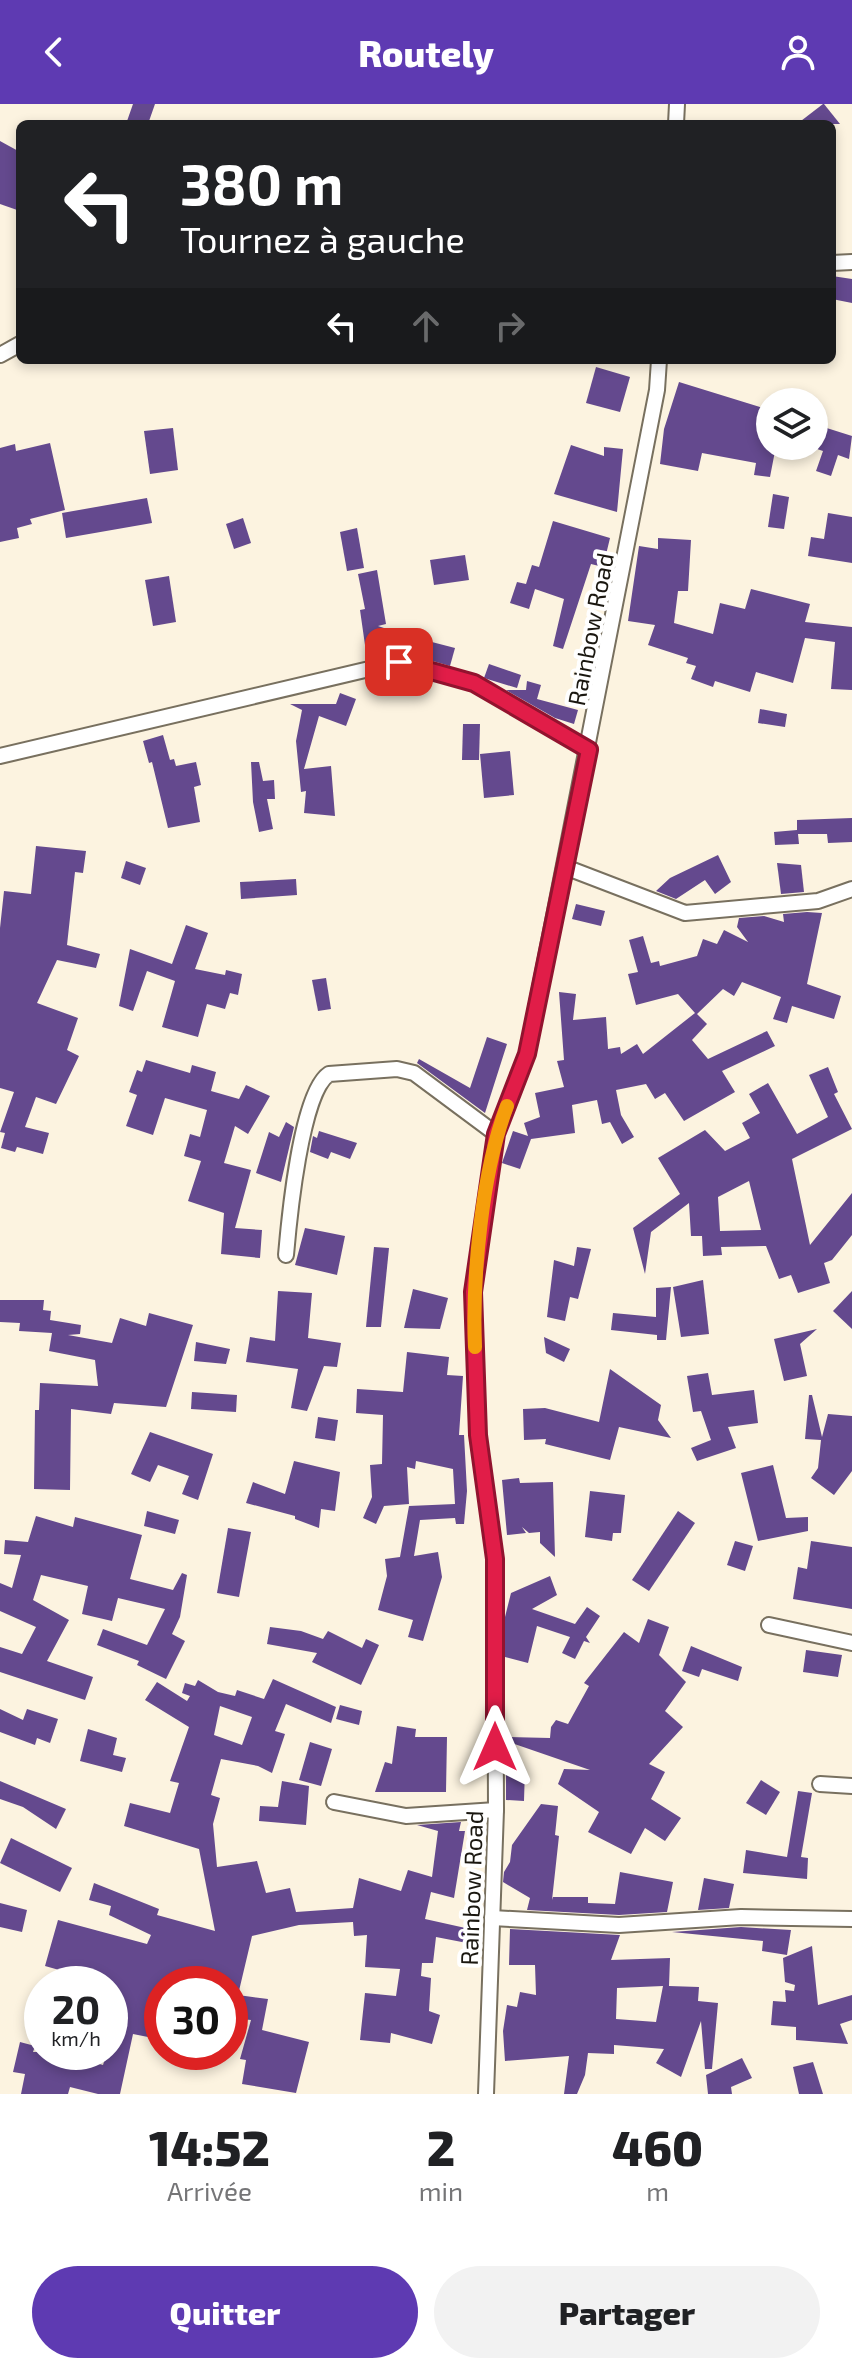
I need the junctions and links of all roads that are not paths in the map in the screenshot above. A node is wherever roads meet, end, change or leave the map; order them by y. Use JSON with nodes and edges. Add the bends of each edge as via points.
{"nodes":[{"id":1,"x":659,"y":364,"type":"edge"},
{"id":2,"x":589,"y":750,"type":"junction"},
{"id":3,"x":0,"y":756,"type":"edge"},
{"id":4,"x":565,"y":867,"type":"junction"},
{"id":5,"x":852,"y":889,"type":"edge"},
{"id":6,"x":496,"y":1134,"type":"junction"},
{"id":7,"x":286,"y":1255,"type":"dead end"},
{"id":8,"x":769,"y":1625,"type":"dead end"},
{"id":9,"x":852,"y":1643,"type":"edge"},
{"id":10,"x":820,"y":1784,"type":"dead end"},
{"id":11,"x":852,"y":1786,"type":"edge"},
{"id":12,"x":334,"y":1802,"type":"dead end"},
{"id":13,"x":496,"y":1810,"type":"junction"},
{"id":14,"x":492,"y":1918,"type":"junction"},
{"id":15,"x":852,"y":1919,"type":"edge"},
{"id":16,"x":486,"y":2094,"type":"edge"}],
"edges":[{"from":1,"to":2,"type":"street","name":"Rainbow Road"},
{"from":2,"to":3,"type":"street","via":[[474,683],[399,662]]},
{"from":2,"to":4,"type":"street","name":"Rainbow Road"},
{"from":4,"to":5,"type":"street","via":[[685,913],[818,901]]},
{"from":4,"to":6,"type":"street","name":"Rainbow Road","via":[[527,1054]]},
{"from":6,"to":7,"type":"street","via":[[414,1073],[397,1069],[329,1074],[308,1118],[294,1177]]},
{"from":6,"to":13,"type":"street","name":"Rainbow Road","via":[[473,1292],[478,1435],[495,1559]]},
{"from":8,"to":9,"type":"street"},
{"from":10,"to":11,"type":"street"},
{"from":12,"to":13,"type":"street","via":[[406,1816]]},
{"from":13,"to":14,"type":"street","name":"Rainbow Road"},
{"from":14,"to":15,"type":"street","via":[[619,1925],[741,1917]]},
{"from":14,"to":16,"type":"street","name":"Rainbow Road"}]}
